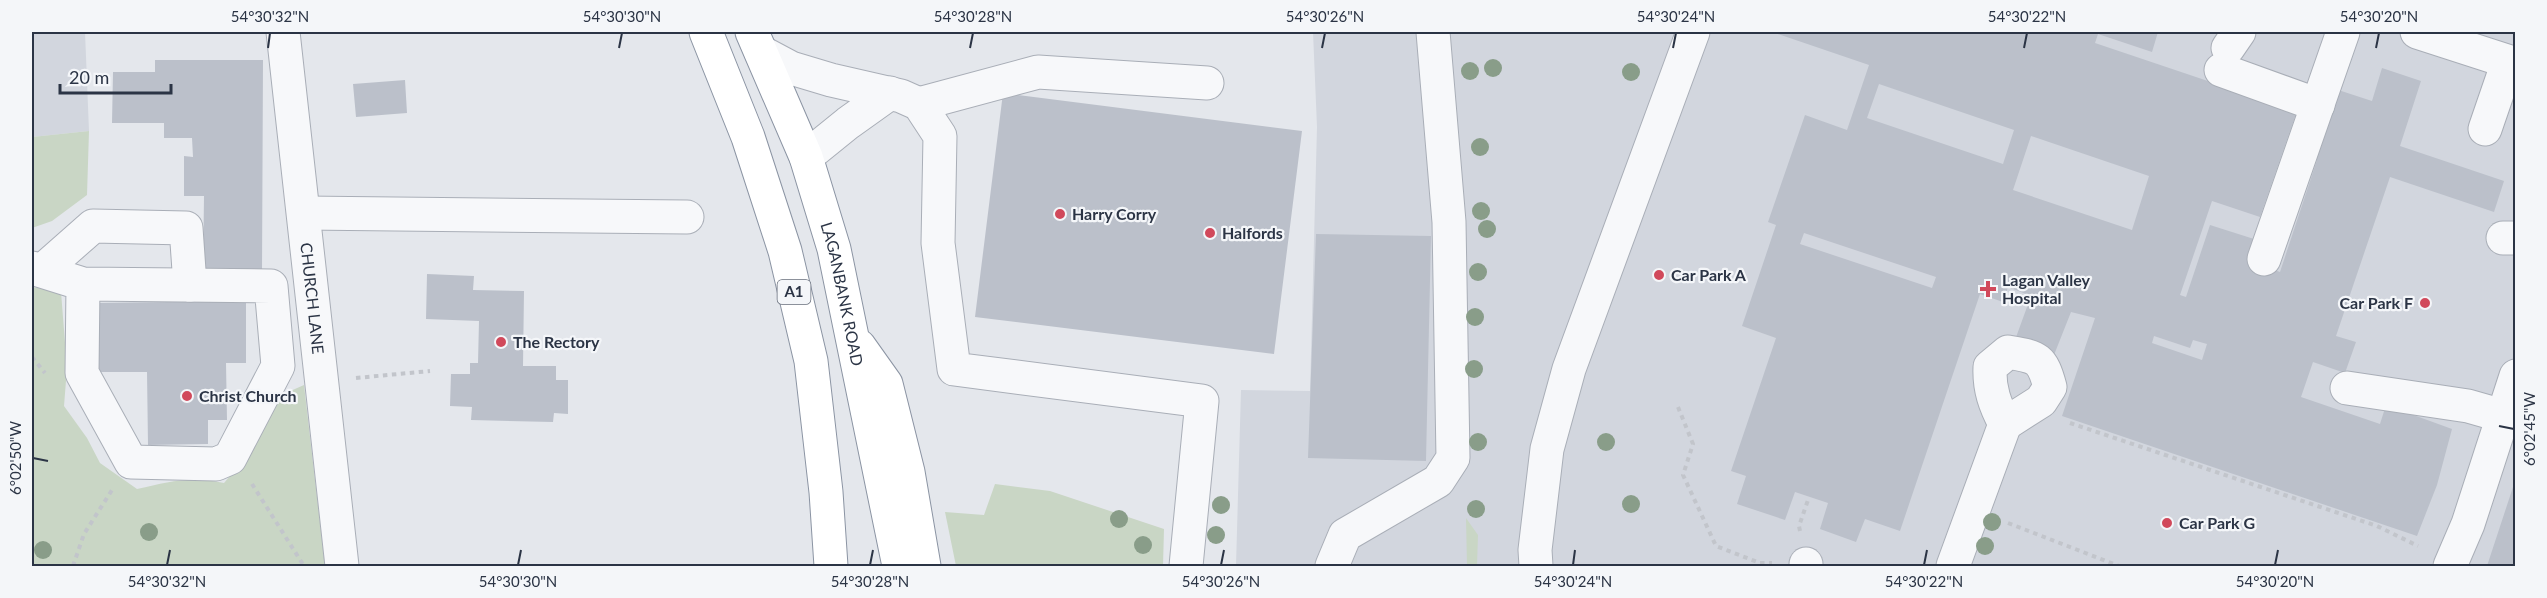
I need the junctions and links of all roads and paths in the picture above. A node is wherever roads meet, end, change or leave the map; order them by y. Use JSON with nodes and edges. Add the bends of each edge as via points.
{"nodes":[{"id":1,"x":283,"y":32,"type":"edge"},
{"id":2,"x":706,"y":32,"type":"edge"},
{"id":3,"x":1432,"y":32,"type":"edge"},
{"id":4,"x":1692,"y":32,"type":"edge"},
{"id":5,"x":2343,"y":32,"type":"edge"},
{"id":6,"x":2417,"y":32,"type":"edge"},
{"id":7,"x":756,"y":42,"type":"edge"},
{"id":8,"x":2229,"y":50,"type":"edge"},
{"id":9,"x":2512,"y":63,"type":"edge"},
{"id":10,"x":1207,"y":83,"type":"dead end"},
{"id":11,"x":904,"y":99,"type":"junction"},
{"id":12,"x":2318,"y":105,"type":"junction"},
{"id":13,"x":2485,"y":129,"type":"dead end"},
{"id":14,"x":806,"y":157,"type":"junction"},
{"id":15,"x":304,"y":213,"type":"junction"},
{"id":16,"x":687,"y":218,"type":"dead end"},
{"id":17,"x":2264,"y":259,"type":"dead end"},
{"id":18,"x":37,"y":269,"type":"edge"},
{"id":19,"x":83,"y":284,"type":"junction"},
{"id":20,"x":190,"y":285,"type":"junction"},
{"id":21,"x":851,"y":335,"type":"junction"},
{"id":22,"x":430,"y":371,"type":"dead end"},
{"id":23,"x":2516,"y":376,"type":"edge"},
{"id":24,"x":323,"y":381,"type":"junction"},
{"id":25,"x":2347,"y":388,"type":"dead end"},
{"id":26,"x":2041,"y":401,"type":"junction"},
{"id":27,"x":1678,"y":407,"type":"dead end"},
{"id":28,"x":2503,"y":416,"type":"junction"},
{"id":29,"x":2005,"y":424,"type":"junction"},
{"id":30,"x":230,"y":458,"type":"junction"},
{"id":31,"x":131,"y":462,"type":"junction"},
{"id":32,"x":2007,"y":523,"type":"dead end"},
{"id":33,"x":2418,"y":546,"type":"dead end"},
{"id":34,"x":1759,"y":565,"type":"edge"},
{"id":35,"x":1806,"y":565,"type":"edge"},
{"id":36,"x":73,"y":567,"type":"edge"},
{"id":37,"x":304,"y":567,"type":"edge"},
{"id":38,"x":342,"y":567,"type":"edge"},
{"id":39,"x":831,"y":567,"type":"edge"},
{"id":40,"x":899,"y":567,"type":"edge"},
{"id":41,"x":924,"y":567,"type":"edge"},
{"id":42,"x":1186,"y":567,"type":"edge"},
{"id":43,"x":1332,"y":567,"type":"edge"},
{"id":44,"x":1536,"y":567,"type":"edge"},
{"id":45,"x":1953,"y":567,"type":"edge"},
{"id":46,"x":2119,"y":567,"type":"edge"},
{"id":47,"x":2450,"y":567,"type":"edge"}],
"edges":[{"from":1,"to":15,"type":"street","name":"CHURCH LANE"},
{"from":2,"to":39,"type":"highway","number":"A1","via":[[748,137],[784,251],[808,350]]},
{"from":3,"to":43,"type":"street","via":[[1449,222],[1453,458],[1438,481],[1345,535]]},
{"from":4,"to":44,"type":"street","via":[[1569,369],[1547,449]]},
{"from":5,"to":12,"type":"street"},
{"from":6,"to":9,"type":"street"},
{"from":7,"to":11,"type":"street","via":[[791,68]]},
{"from":7,"to":14,"type":"highway","name":"LAGANBANK ROAD"},
{"from":8,"to":12,"type":"street"},
{"from":9,"to":13,"type":"street"},
{"from":10,"to":11,"type":"street","via":[[1038,72]]},
{"from":11,"to":14,"type":"street","via":[[848,123]]},
{"from":11,"to":42,"type":"street","via":[[940,136],[938,243],[954,369],[1202,401]]},
{"from":12,"to":17,"type":"street"},
{"from":14,"to":21,"type":"highway","name":"LAGANBANK ROAD","via":[[834,249]]},
{"from":15,"to":16,"type":"street"},
{"from":15,"to":24,"type":"street","name":"CHURCH LANE"},
{"from":18,"to":19,"type":"street"},
{"from":18,"to":20,"type":"street","via":[[93,226],[186,228]]},
{"from":19,"to":20,"type":"street"},
{"from":19,"to":31,"type":"street","via":[[82,373]]},
{"from":20,"to":30,"type":"street","via":[[270,286],[278,366]]},
{"from":21,"to":40,"type":"highway","name":"LAGANBANK ROAD"},
{"from":21,"to":41,"type":"highway","via":[[886,384],[908,472]]},
{"from":22,"to":24,"type":"path"},
{"from":23,"to":28,"type":"street"},
{"from":24,"to":38,"type":"street","name":"CHURCH LANE"},
{"from":25,"to":28,"type":"street","via":[[2468,406]]},
{"from":26,"to":29,"type":"street"},
{"from":26,"to":29,"type":"street","via":[[2050,387],[2045,367],[2031,356],[2008,352],[1990,367],[1989,383]]},
{"from":26,"to":33,"type":"path","via":[[2062,420],[2377,526]]},
{"from":27,"to":34,"type":"path","via":[[1693,444],[1683,475],[1716,546]]},
{"from":28,"to":47,"type":"street"},
{"from":29,"to":45,"type":"street"},
{"from":30,"to":31,"type":"street","via":[[216,464]]},
{"from":30,"to":37,"type":"path","via":[[247,476]]},
{"from":31,"to":36,"type":"path","via":[[84,534]]},
{"from":32,"to":46,"type":"path"},
{"from":34,"to":35,"type":"path"}]}
